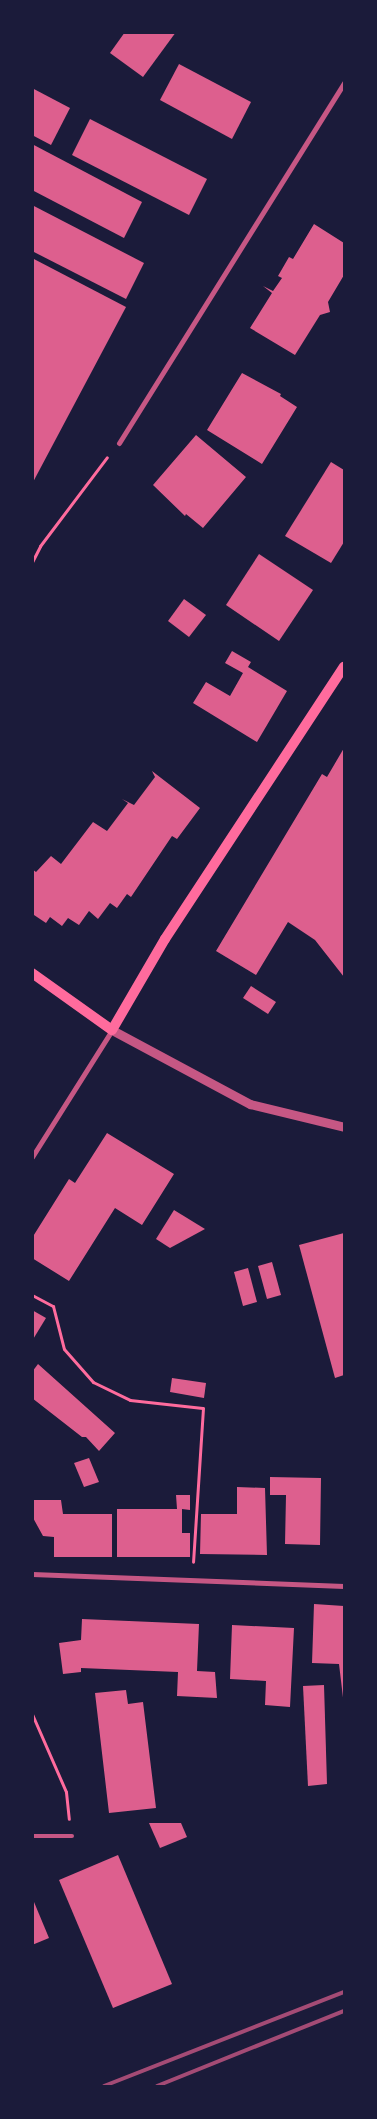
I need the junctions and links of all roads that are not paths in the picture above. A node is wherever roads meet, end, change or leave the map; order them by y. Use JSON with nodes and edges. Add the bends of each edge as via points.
{"nodes":[{"id":1,"x":344,"y":83,"type":"edge"},
{"id":2,"x":119,"y":443,"type":"road end"},
{"id":3,"x":344,"y":667,"type":"edge"},
{"id":4,"x":32,"y":973,"type":"edge"},
{"id":5,"x":112,"y":1030,"type":"junction"},
{"id":6,"x":344,"y":1127,"type":"edge"},
{"id":7,"x":32,"y":1157,"type":"edge"},
{"id":8,"x":32,"y":1574,"type":"edge"},
{"id":9,"x":344,"y":1586,"type":"edge"},
{"id":10,"x":32,"y":1836,"type":"edge"},
{"id":11,"x":72,"y":1836,"type":"road end"}],
"edges":[{"from":1,"to":2,"type":"street"},
{"from":3,"to":5,"type":"main road","via":[[165,939]]},
{"from":4,"to":5,"type":"main road"},
{"from":5,"to":6,"type":"street","via":[[250,1104]]},
{"from":5,"to":7,"type":"street"},
{"from":8,"to":9,"type":"street"},
{"from":10,"to":11,"type":"lane"}]}
